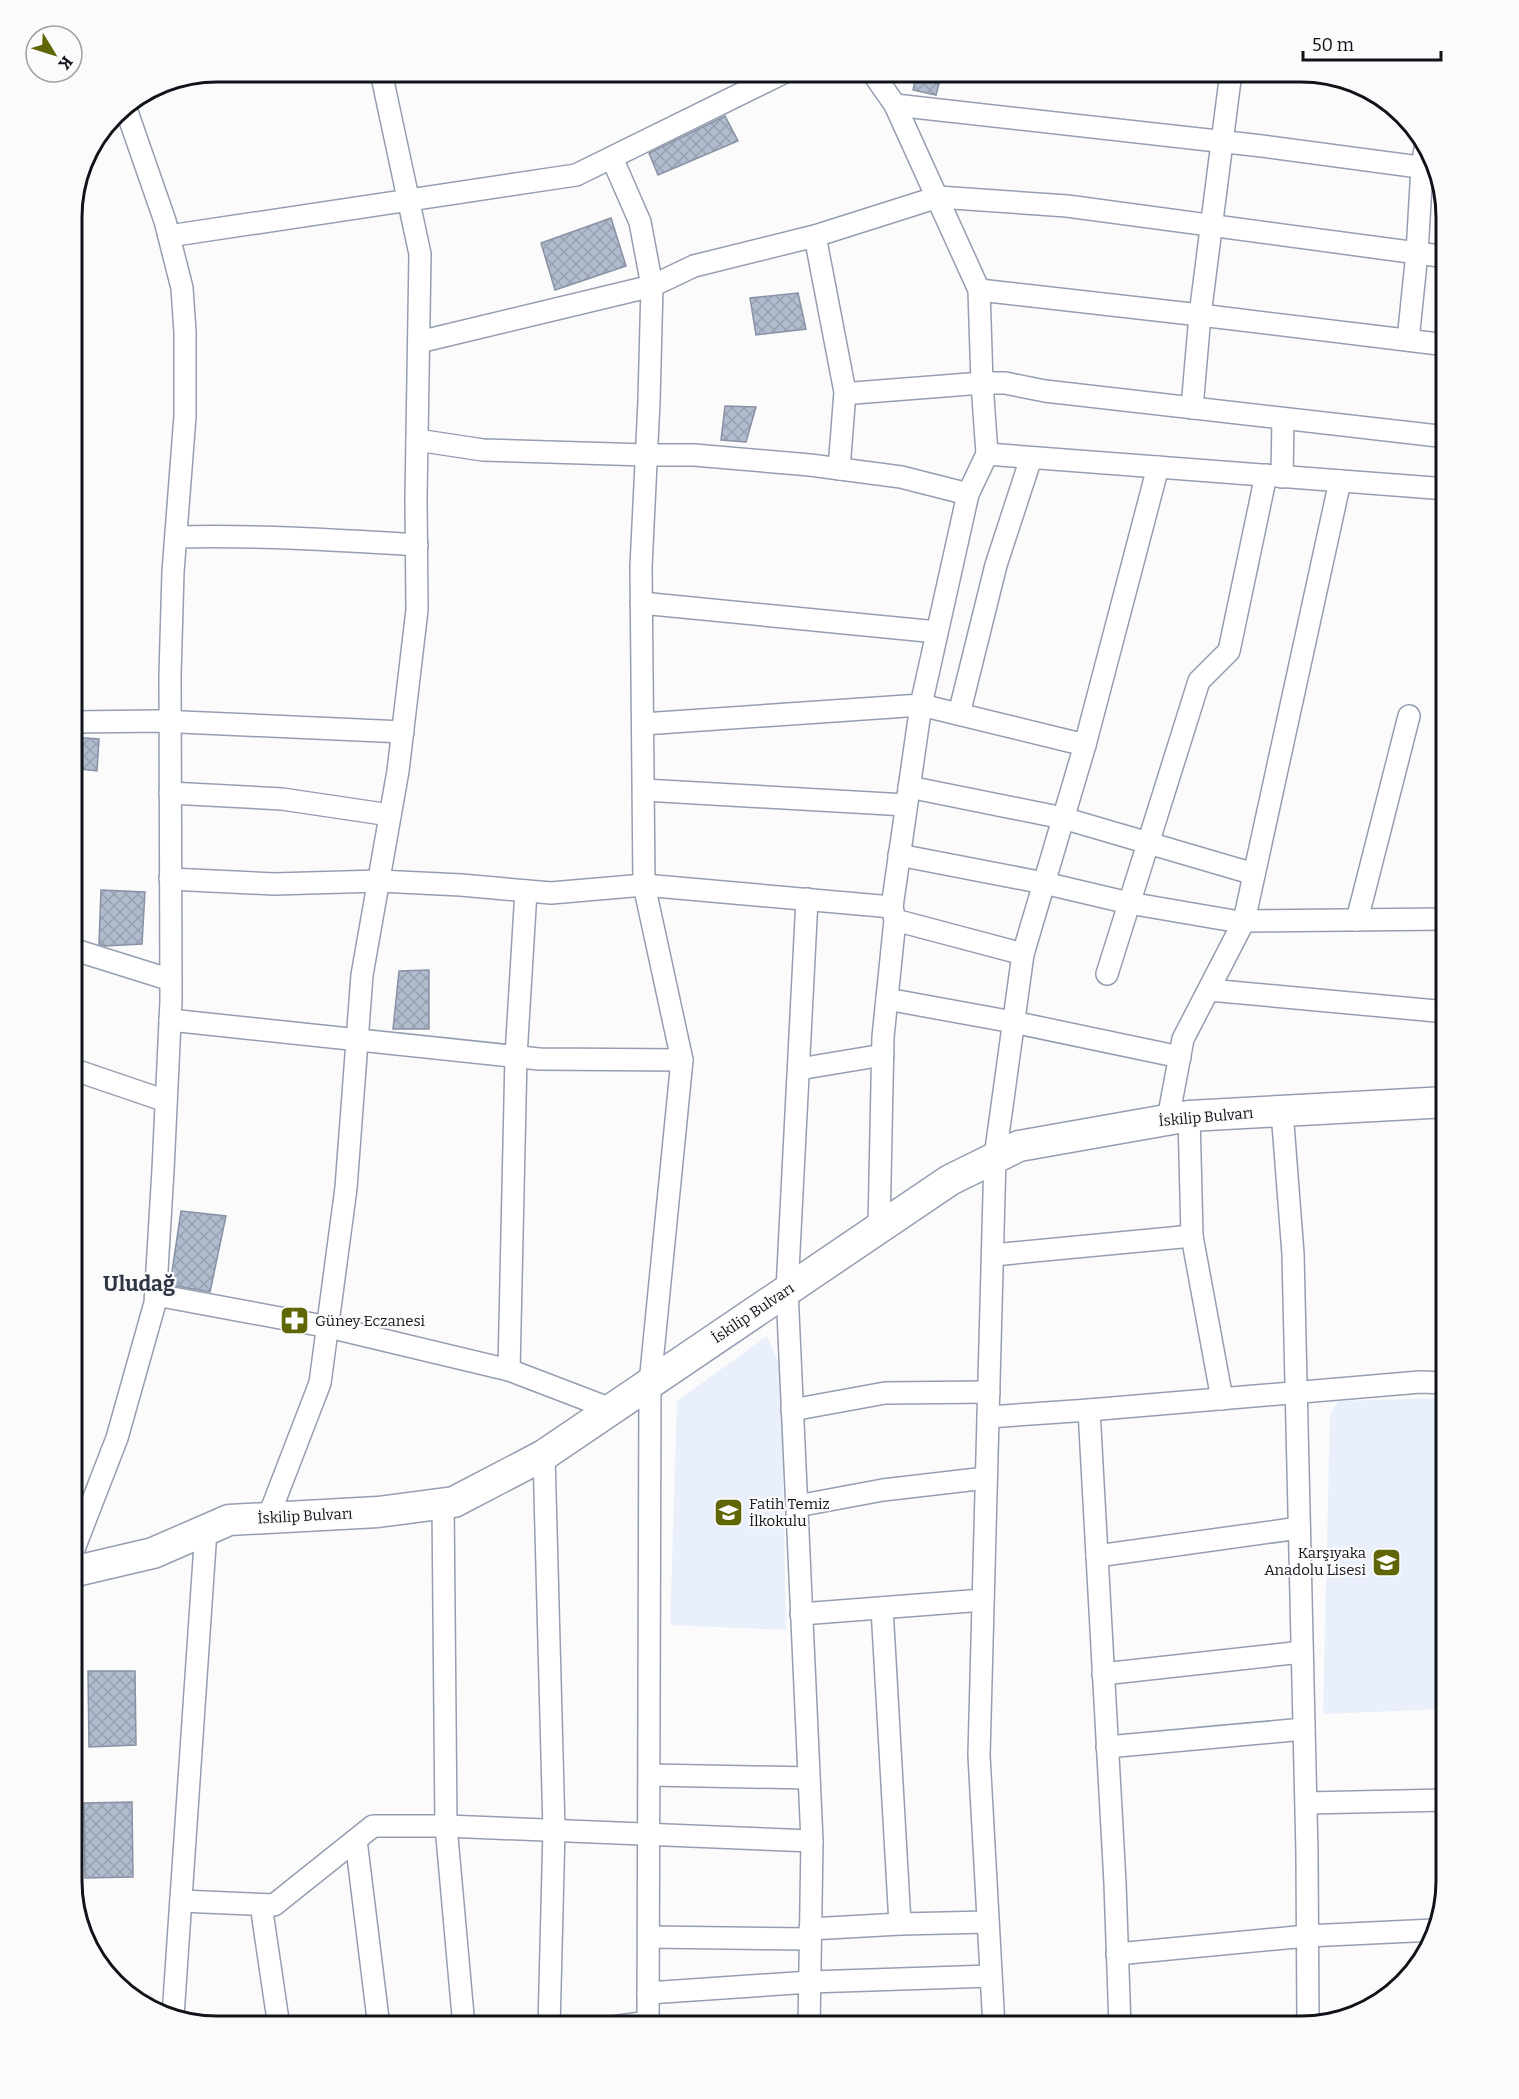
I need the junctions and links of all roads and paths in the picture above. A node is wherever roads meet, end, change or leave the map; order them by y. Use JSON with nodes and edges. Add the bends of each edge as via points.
{"nodes":[{"id":1,"x":383,"y":83,"type":"edge"},
{"id":2,"x":763,"y":83,"type":"edge"},
{"id":3,"x":880,"y":83,"type":"edge"},
{"id":4,"x":1229,"y":83,"type":"edge"},
{"id":5,"x":895,"y":105,"type":"junction"},
{"id":6,"x":129,"y":116,"type":"edge"},
{"id":7,"x":1221,"y":142,"type":"junction"},
{"id":8,"x":612,"y":158,"type":"junction"},
{"id":9,"x":1427,"y":168,"type":"edge"},
{"id":10,"x":1428,"y":171,"type":"edge"},
{"id":11,"x":938,"y":197,"type":"junction"},
{"id":12,"x":409,"y":200,"type":"junction"},
{"id":13,"x":1212,"y":226,"type":"junction"},
{"id":14,"x":169,"y":236,"type":"junction"},
{"id":15,"x":815,"y":236,"type":"junction"},
{"id":16,"x":1417,"y":253,"type":"junction"},
{"id":17,"x":1436,"y":256,"type":"edge"},
{"id":18,"x":652,"y":286,"type":"junction"},
{"id":19,"x":979,"y":291,"type":"junction"},
{"id":20,"x":1200,"y":315,"type":"junction"},
{"id":21,"x":1408,"y":340,"type":"junction"},
{"id":22,"x":419,"y":342,"type":"junction"},
{"id":23,"x":1436,"y":344,"type":"edge"},
{"id":24,"x":982,"y":383,"type":"junction"},
{"id":25,"x":845,"y":392,"type":"junction"},
{"id":26,"x":1192,"y":408,"type":"junction"},
{"id":27,"x":1283,"y":419,"type":"junction"},
{"id":28,"x":1436,"y":436,"type":"edge"},
{"id":29,"x":417,"y":440,"type":"junction"},
{"id":30,"x":987,"y":454,"type":"junction"},
{"id":31,"x":646,"y":455,"type":"junction"},
{"id":32,"x":1031,"y":458,"type":"junction"},
{"id":33,"x":1158,"y":466,"type":"junction"},
{"id":34,"x":839,"y":469,"type":"junction"},
{"id":35,"x":1274,"y":476,"type":"junction"},
{"id":36,"x":1340,"y":481,"type":"junction"},
{"id":37,"x":1436,"y":488,"type":"edge"},
{"id":38,"x":968,"y":494,"type":"junction"},
{"id":39,"x":176,"y":537,"type":"junction"},
{"id":40,"x":417,"y":545,"type":"junction"},
{"id":41,"x":641,"y":603,"type":"junction"},
{"id":42,"x":937,"y":632,"type":"junction"},
{"id":43,"x":921,"y":705,"type":"junction"},
{"id":44,"x":959,"y":714,"type":"junction"},
{"id":45,"x":1409,"y":716,"type":"dead end"},
{"id":46,"x":170,"y":721,"type":"junction"},
{"id":47,"x":83,"y":722,"type":"edge"},
{"id":48,"x":643,"y":724,"type":"junction"},
{"id":49,"x":403,"y":732,"type":"junction"},
{"id":50,"x":1085,"y":745,"type":"junction"},
{"id":51,"x":644,"y":790,"type":"junction"},
{"id":52,"x":170,"y":793,"type":"junction"},
{"id":53,"x":908,"y":796,"type":"junction"},
{"id":54,"x":390,"y":815,"type":"junction"},
{"id":55,"x":1063,"y":818,"type":"junction"},
{"id":56,"x":1148,"y":844,"type":"junction"},
{"id":57,"x":899,"y":855,"type":"junction"},
{"id":58,"x":1254,"y":874,"type":"junction"},
{"id":59,"x":170,"y":879,"type":"junction"},
{"id":60,"x":379,"y":881,"type":"junction"},
{"id":61,"x":1044,"y":883,"type":"junction"},
{"id":62,"x":644,"y":885,"type":"junction"},
{"id":63,"x":525,"y":891,"type":"junction"},
{"id":64,"x":807,"y":899,"type":"junction"},
{"id":65,"x":1129,"y":903,"type":"junction"},
{"id":66,"x":893,"y":913,"type":"junction"},
{"id":67,"x":1436,"y":919,"type":"edge"},
{"id":68,"x":1358,"y":920,"type":"junction"},
{"id":69,"x":1244,"y":921,"type":"junction"},
{"id":70,"x":83,"y":952,"type":"edge"},
{"id":71,"x":1023,"y":954,"type":"junction"},
{"id":72,"x":1107,"y":974,"type":"dead end"},
{"id":73,"x":171,"y":980,"type":"junction"},
{"id":74,"x":1209,"y":990,"type":"junction"},
{"id":75,"x":887,"y":999,"type":"junction"},
{"id":76,"x":1436,"y":1011,"type":"edge"},
{"id":77,"x":170,"y":1020,"type":"junction"},
{"id":78,"x":1013,"y":1022,"type":"junction"},
{"id":79,"x":357,"y":1041,"type":"junction"},
{"id":80,"x":883,"y":1055,"type":"junction"},
{"id":81,"x":516,"y":1056,"type":"junction"},
{"id":82,"x":1180,"y":1057,"type":"junction"},
{"id":83,"x":682,"y":1059,"type":"junction"},
{"id":84,"x":799,"y":1069,"type":"junction"},
{"id":85,"x":82,"y":1073,"type":"edge"},
{"id":86,"x":166,"y":1101,"type":"junction"},
{"id":87,"x":1436,"y":1103,"type":"edge"},
{"id":88,"x":1282,"y":1111,"type":"junction"},
{"id":89,"x":1178,"y":1118,"type":"junction"},
{"id":90,"x":995,"y":1157,"type":"junction"},
{"id":91,"x":879,"y":1227,"type":"junction"},
{"id":92,"x":1192,"y":1236,"type":"junction"},
{"id":93,"x":993,"y":1255,"type":"junction"},
{"id":94,"x":787,"y":1290,"type":"junction"},
{"id":95,"x":156,"y":1295,"type":"junction"},
{"id":96,"x":329,"y":1327,"type":"junction"},
{"id":97,"x":509,"y":1370,"type":"junction"},
{"id":98,"x":650,"y":1383,"type":"junction"},
{"id":99,"x":1436,"y":1383,"type":"edge"},
{"id":100,"x":989,"y":1392,"type":"junction"},
{"id":101,"x":1296,"y":1393,"type":"junction"},
{"id":102,"x":1222,"y":1399,"type":"junction"},
{"id":103,"x":611,"y":1409,"type":"junction"},
{"id":104,"x":792,"y":1410,"type":"junction"},
{"id":105,"x":1089,"y":1410,"type":"junction"},
{"id":106,"x":988,"y":1417,"type":"junction"},
{"id":107,"x":544,"y":1455,"type":"junction"},
{"id":108,"x":986,"y":1478,"type":"junction"},
{"id":109,"x":443,"y":1503,"type":"junction"},
{"id":110,"x":796,"y":1506,"type":"junction"},
{"id":111,"x":268,"y":1518,"type":"junction"},
{"id":112,"x":82,"y":1528,"type":"edge"},
{"id":113,"x":1299,"y":1528,"type":"junction"},
{"id":114,"x":206,"y":1530,"type":"junction"},
{"id":115,"x":1097,"y":1556,"type":"junction"},
{"id":116,"x":82,"y":1569,"type":"edge"},
{"id":117,"x":983,"y":1600,"type":"junction"},
{"id":118,"x":882,"y":1608,"type":"junction"},
{"id":119,"x":801,"y":1614,"type":"junction"},
{"id":120,"x":1302,"y":1652,"type":"junction"},
{"id":121,"x":1103,"y":1674,"type":"junction"},
{"id":122,"x":1304,"y":1730,"type":"junction"},
{"id":123,"x":1107,"y":1747,"type":"junction"},
{"id":124,"x":650,"y":1775,"type":"junction"},
{"id":125,"x":809,"y":1778,"type":"junction"},
{"id":126,"x":1436,"y":1800,"type":"edge"},
{"id":127,"x":1306,"y":1803,"type":"junction"},
{"id":128,"x":446,"y":1826,"type":"junction"},
{"id":129,"x":554,"y":1830,"type":"junction"},
{"id":130,"x":650,"y":1834,"type":"junction"},
{"id":131,"x":356,"y":1840,"type":"junction"},
{"id":132,"x":812,"y":1841,"type":"junction"},
{"id":133,"x":181,"y":1901,"type":"junction"},
{"id":134,"x":261,"y":1905,"type":"junction"},
{"id":135,"x":988,"y":1922,"type":"junction"},
{"id":136,"x":900,"y":1923,"type":"junction"},
{"id":137,"x":1427,"y":1930,"type":"edge"},
{"id":138,"x":810,"y":1934,"type":"junction"},
{"id":139,"x":1307,"y":1936,"type":"junction"},
{"id":140,"x":649,"y":1937,"type":"junction"},
{"id":141,"x":1117,"y":1954,"type":"junction"},
{"id":142,"x":991,"y":1976,"type":"junction"},
{"id":143,"x":810,"y":1982,"type":"junction"},
{"id":144,"x":648,"y":1993,"type":"junction"},
{"id":145,"x":174,"y":2009,"type":"edge"},
{"id":146,"x":277,"y":2016,"type":"edge"},
{"id":147,"x":378,"y":2016,"type":"edge"},
{"id":148,"x":463,"y":2016,"type":"edge"},
{"id":149,"x":549,"y":2016,"type":"edge"},
{"id":150,"x":648,"y":2016,"type":"edge"},
{"id":151,"x":809,"y":2016,"type":"edge"},
{"id":152,"x":993,"y":2016,"type":"edge"},
{"id":153,"x":1120,"y":2016,"type":"edge"},
{"id":154,"x":1308,"y":2016,"type":"edge"}],
"edges":[{"from":1,"to":12,"type":"street"},
{"from":2,"to":8,"type":"street"},
{"from":3,"to":5,"type":"street"},
{"from":4,"to":7,"type":"street"},
{"from":5,"to":7,"type":"street"},
{"from":5,"to":11,"type":"street"},
{"from":6,"to":14,"type":"street"},
{"from":7,"to":9,"type":"street"},
{"from":7,"to":13,"type":"street"},
{"from":8,"to":12,"type":"street","via":[[576,175]]},
{"from":8,"to":18,"type":"street","via":[[640,222]]},
{"from":10,"to":16,"type":"street"},
{"from":11,"to":13,"type":"street","via":[[1067,206]]},
{"from":11,"to":15,"type":"street"},
{"from":11,"to":19,"type":"street"},
{"from":12,"to":14,"type":"street"},
{"from":12,"to":22,"type":"street","via":[[420,254]]},
{"from":13,"to":16,"type":"street"},
{"from":13,"to":20,"type":"street"},
{"from":14,"to":39,"type":"street","via":[[182,288],[185,332],[185,416]]},
{"from":15,"to":18,"type":"street","via":[[694,266]]},
{"from":15,"to":25,"type":"street"},
{"from":16,"to":17,"type":"street"},
{"from":16,"to":21,"type":"street"},
{"from":18,"to":22,"type":"street"},
{"from":18,"to":31,"type":"street"},
{"from":19,"to":20,"type":"street"},
{"from":19,"to":24,"type":"street"},
{"from":20,"to":21,"type":"street"},
{"from":20,"to":26,"type":"street"},
{"from":21,"to":23,"type":"street"},
{"from":22,"to":29,"type":"street"},
{"from":24,"to":25,"type":"street"},
{"from":24,"to":26,"type":"street"},
{"from":24,"to":30,"type":"street"},
{"from":25,"to":34,"type":"street"},
{"from":26,"to":27,"type":"street"},
{"from":27,"to":28,"type":"street"},
{"from":27,"to":35,"type":"street"},
{"from":29,"to":31,"type":"street","via":[[483,450]]},
{"from":29,"to":40,"type":"street"},
{"from":30,"to":32,"type":"street"},
{"from":30,"to":38,"type":"street"},
{"from":31,"to":34,"type":"street","via":[[694,455]]},
{"from":31,"to":41,"type":"street"},
{"from":32,"to":33,"type":"street"},
{"from":32,"to":44,"type":"street","via":[[996,565]]},
{"from":33,"to":35,"type":"street"},
{"from":33,"to":50,"type":"street"},
{"from":34,"to":38,"type":"street","via":[[901,477]]},
{"from":35,"to":36,"type":"street"},
{"from":35,"to":56,"type":"street","via":[[1229,651],[1199,681]]},
{"from":36,"to":37,"type":"street"},
{"from":36,"to":58,"type":"street"},
{"from":38,"to":42,"type":"street"},
{"from":39,"to":40,"type":"street"},
{"from":39,"to":46,"type":"street"},
{"from":40,"to":49,"type":"street","via":[[417,610]]},
{"from":41,"to":42,"type":"street"},
{"from":41,"to":48,"type":"street"},
{"from":42,"to":43,"type":"street"},
{"from":43,"to":44,"type":"street"},
{"from":43,"to":48,"type":"street"},
{"from":43,"to":53,"type":"street"},
{"from":44,"to":50,"type":"street"},
{"from":45,"to":68,"type":"street"},
{"from":46,"to":47,"type":"street"},
{"from":46,"to":49,"type":"street"},
{"from":46,"to":52,"type":"street"},
{"from":48,"to":51,"type":"street"},
{"from":49,"to":54,"type":"street"},
{"from":50,"to":55,"type":"street"},
{"from":51,"to":53,"type":"street"},
{"from":51,"to":62,"type":"street"},
{"from":52,"to":54,"type":"street","via":[[282,799]]},
{"from":52,"to":59,"type":"street"},
{"from":53,"to":55,"type":"street"},
{"from":53,"to":57,"type":"street"},
{"from":54,"to":60,"type":"street"},
{"from":55,"to":56,"type":"street"},
{"from":55,"to":61,"type":"street"},
{"from":56,"to":58,"type":"street"},
{"from":56,"to":65,"type":"street"},
{"from":57,"to":61,"type":"street"},
{"from":57,"to":66,"type":"street"},
{"from":58,"to":69,"type":"street"},
{"from":59,"to":60,"type":"street","via":[[274,884]]},
{"from":59,"to":73,"type":"street"},
{"from":60,"to":63,"type":"street"},
{"from":60,"to":79,"type":"street","via":[[362,975]]},
{"from":61,"to":65,"type":"street"},
{"from":61,"to":71,"type":"street"},
{"from":62,"to":63,"type":"street","via":[[551,893]]},
{"from":62,"to":64,"type":"street"},
{"from":62,"to":83,"type":"street"},
{"from":63,"to":81,"type":"street"},
{"from":64,"to":66,"type":"street"},
{"from":64,"to":84,"type":"street"},
{"from":65,"to":69,"type":"street"},
{"from":65,"to":72,"type":"street"},
{"from":66,"to":71,"type":"street"},
{"from":66,"to":75,"type":"street"},
{"from":67,"to":68,"type":"street"},
{"from":68,"to":69,"type":"street"},
{"from":69,"to":74,"type":"street"},
{"from":70,"to":73,"type":"street"},
{"from":71,"to":78,"type":"street"},
{"from":73,"to":77,"type":"street"},
{"from":74,"to":76,"type":"street"},
{"from":74,"to":82,"type":"street","via":[[1183,1039]]},
{"from":75,"to":78,"type":"street"},
{"from":75,"to":80,"type":"street"},
{"from":77,"to":79,"type":"street"},
{"from":77,"to":86,"type":"street"},
{"from":78,"to":82,"type":"street"},
{"from":78,"to":90,"type":"street"},
{"from":79,"to":81,"type":"street"},
{"from":79,"to":96,"type":"street","via":[[346,1188]]},
{"from":80,"to":84,"type":"street"},
{"from":80,"to":91,"type":"street"},
{"from":81,"to":83,"type":"street"},
{"from":81,"to":97,"type":"street"},
{"from":82,"to":89,"type":"street"},
{"from":83,"to":98,"type":"street"},
{"from":84,"to":94,"type":"street"},
{"from":85,"to":86,"type":"street"},
{"from":86,"to":95,"type":"street"},
{"from":87,"to":88,"type":"main road","name":"İskilip Bulvarı"},
{"from":88,"to":89,"type":"main road","name":"İskilip Bulvarı"},
{"from":88,"to":101,"type":"street","via":[[1293,1254]]},
{"from":89,"to":90,"type":"main road","name":"İskilip Bulvarı","via":[[1019,1146]]},
{"from":89,"to":92,"type":"street"},
{"from":90,"to":91,"type":"main road","name":"İskilip Bulvarı","via":[[950,1180]]},
{"from":90,"to":93,"type":"street"},
{"from":91,"to":94,"type":"main road","name":"İskilip Bulvarı"},
{"from":92,"to":93,"type":"street"},
{"from":92,"to":102,"type":"street"},
{"from":93,"to":100,"type":"street"},
{"from":94,"to":98,"type":"main road","name":"İskilip Bulvarı"},
{"from":94,"to":104,"type":"street"},
{"from":95,"to":96,"type":"street"},
{"from":95,"to":112,"type":"street","via":[[117,1438]]},
{"from":96,"to":97,"type":"street"},
{"from":96,"to":111,"type":"street","via":[[320,1383]]},
{"from":97,"to":103,"type":"street"},
{"from":98,"to":103,"type":"main road","name":"İskilip Bulvarı"},
{"from":98,"to":124,"type":"street"},
{"from":99,"to":101,"type":"street"},
{"from":100,"to":104,"type":"street","via":[[885,1393]]},
{"from":100,"to":106,"type":"street"},
{"from":101,"to":102,"type":"street"},
{"from":101,"to":113,"type":"street"},
{"from":102,"to":105,"type":"street"},
{"from":103,"to":107,"type":"main road","name":"İskilip Bulvarı"},
{"from":104,"to":110,"type":"street"},
{"from":105,"to":106,"type":"street"},
{"from":105,"to":115,"type":"street"},
{"from":106,"to":108,"type":"street"},
{"from":107,"to":109,"type":"main road","name":"İskilip Bulvarı","via":[[454,1502]]},
{"from":107,"to":129,"type":"street"},
{"from":108,"to":110,"type":"street","via":[[883,1490]]},
{"from":108,"to":117,"type":"street"},
{"from":109,"to":111,"type":"main road","name":"İskilip Bulvarı","via":[[378,1512]]},
{"from":109,"to":128,"type":"street"},
{"from":110,"to":119,"type":"street"},
{"from":111,"to":114,"type":"main road","name":"İskilip Bulvarı","via":[[229,1520]]},
{"from":113,"to":115,"type":"street"},
{"from":113,"to":120,"type":"street"},
{"from":114,"to":116,"type":"main road","name":"İskilip Bulvarı","via":[[153,1552]]},
{"from":114,"to":133,"type":"street"},
{"from":115,"to":121,"type":"street"},
{"from":117,"to":118,"type":"street"},
{"from":117,"to":135,"type":"street","via":[[979,1755]]},
{"from":118,"to":119,"type":"street"},
{"from":118,"to":136,"type":"street"},
{"from":119,"to":125,"type":"street"},
{"from":120,"to":121,"type":"street"},
{"from":120,"to":122,"type":"street"},
{"from":121,"to":123,"type":"street"},
{"from":122,"to":123,"type":"street"},
{"from":122,"to":127,"type":"street"},
{"from":123,"to":141,"type":"street"},
{"from":124,"to":125,"type":"street"},
{"from":124,"to":130,"type":"street"},
{"from":125,"to":132,"type":"street"},
{"from":126,"to":127,"type":"street"},
{"from":127,"to":139,"type":"street"},
{"from":128,"to":129,"type":"street"},
{"from":128,"to":131,"type":"street","via":[[374,1826]]},
{"from":128,"to":148,"type":"street"},
{"from":129,"to":130,"type":"street"},
{"from":129,"to":149,"type":"street"},
{"from":130,"to":132,"type":"street"},
{"from":130,"to":140,"type":"street"},
{"from":131,"to":134,"type":"street","via":[[274,1905]]},
{"from":131,"to":147,"type":"street"},
{"from":132,"to":138,"type":"street"},
{"from":133,"to":134,"type":"street"},
{"from":133,"to":145,"type":"street"},
{"from":134,"to":146,"type":"street"},
{"from":135,"to":136,"type":"street"},
{"from":135,"to":142,"type":"street"},
{"from":136,"to":138,"type":"street"},
{"from":137,"to":139,"type":"street"},
{"from":138,"to":140,"type":"street"},
{"from":138,"to":143,"type":"street"},
{"from":139,"to":141,"type":"street"},
{"from":139,"to":154,"type":"street"},
{"from":140,"to":144,"type":"street"},
{"from":141,"to":153,"type":"street"},
{"from":142,"to":143,"type":"street"},
{"from":142,"to":152,"type":"street"},
{"from":143,"to":144,"type":"street"},
{"from":143,"to":151,"type":"street"},
{"from":144,"to":150,"type":"street"}]}
